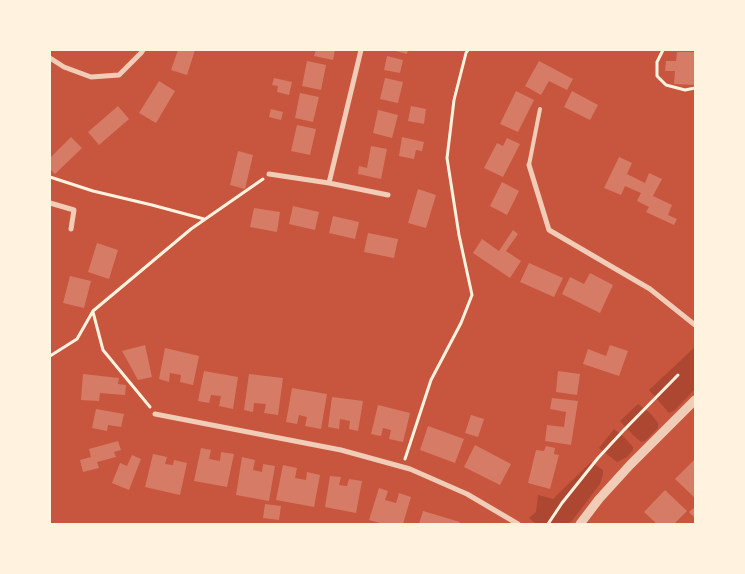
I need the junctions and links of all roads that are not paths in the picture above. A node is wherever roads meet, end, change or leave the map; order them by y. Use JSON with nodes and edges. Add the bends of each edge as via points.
{"nodes":[{"id":1,"x":143,"y":50,"type":"edge"},
{"id":2,"x":361,"y":50,"type":"edge"},
{"id":3,"x":50,"y":58,"type":"edge"},
{"id":4,"x":540,"y":109,"type":"dead end"},
{"id":5,"x":529,"y":165,"type":"joint"},
{"id":6,"x":270,"y":174,"type":"road end"},
{"id":7,"x":329,"y":183,"type":"junction"},
{"id":8,"x":388,"y":195,"type":"dead end"},
{"id":9,"x":50,"y":203,"type":"edge"},
{"id":10,"x":71,"y":229,"type":"dead end"},
{"id":11,"x":695,"y":325,"type":"edge"},
{"id":12,"x":695,"y":400,"type":"edge"},
{"id":13,"x":155,"y":414,"type":"road end"},
{"id":14,"x":518,"y":524,"type":"edge"},
{"id":15,"x":580,"y":524,"type":"edge"}],
"edges":[{"from":1,"to":3,"type":"street","via":[[118,75],[91,77]]},
{"from":2,"to":7,"type":"street"},
{"from":4,"to":5,"type":"lane"},
{"from":5,"to":11,"type":"street","via":[[549,230],[650,289]]},
{"from":6,"to":7,"type":"street"},
{"from":7,"to":8,"type":"street"},
{"from":9,"to":10,"type":"street","via":[[74,210]]},
{"from":12,"to":15,"type":"street","via":[[630,465]]},
{"from":13,"to":14,"type":"street","via":[[341,450],[410,469],[468,494]]}]}
